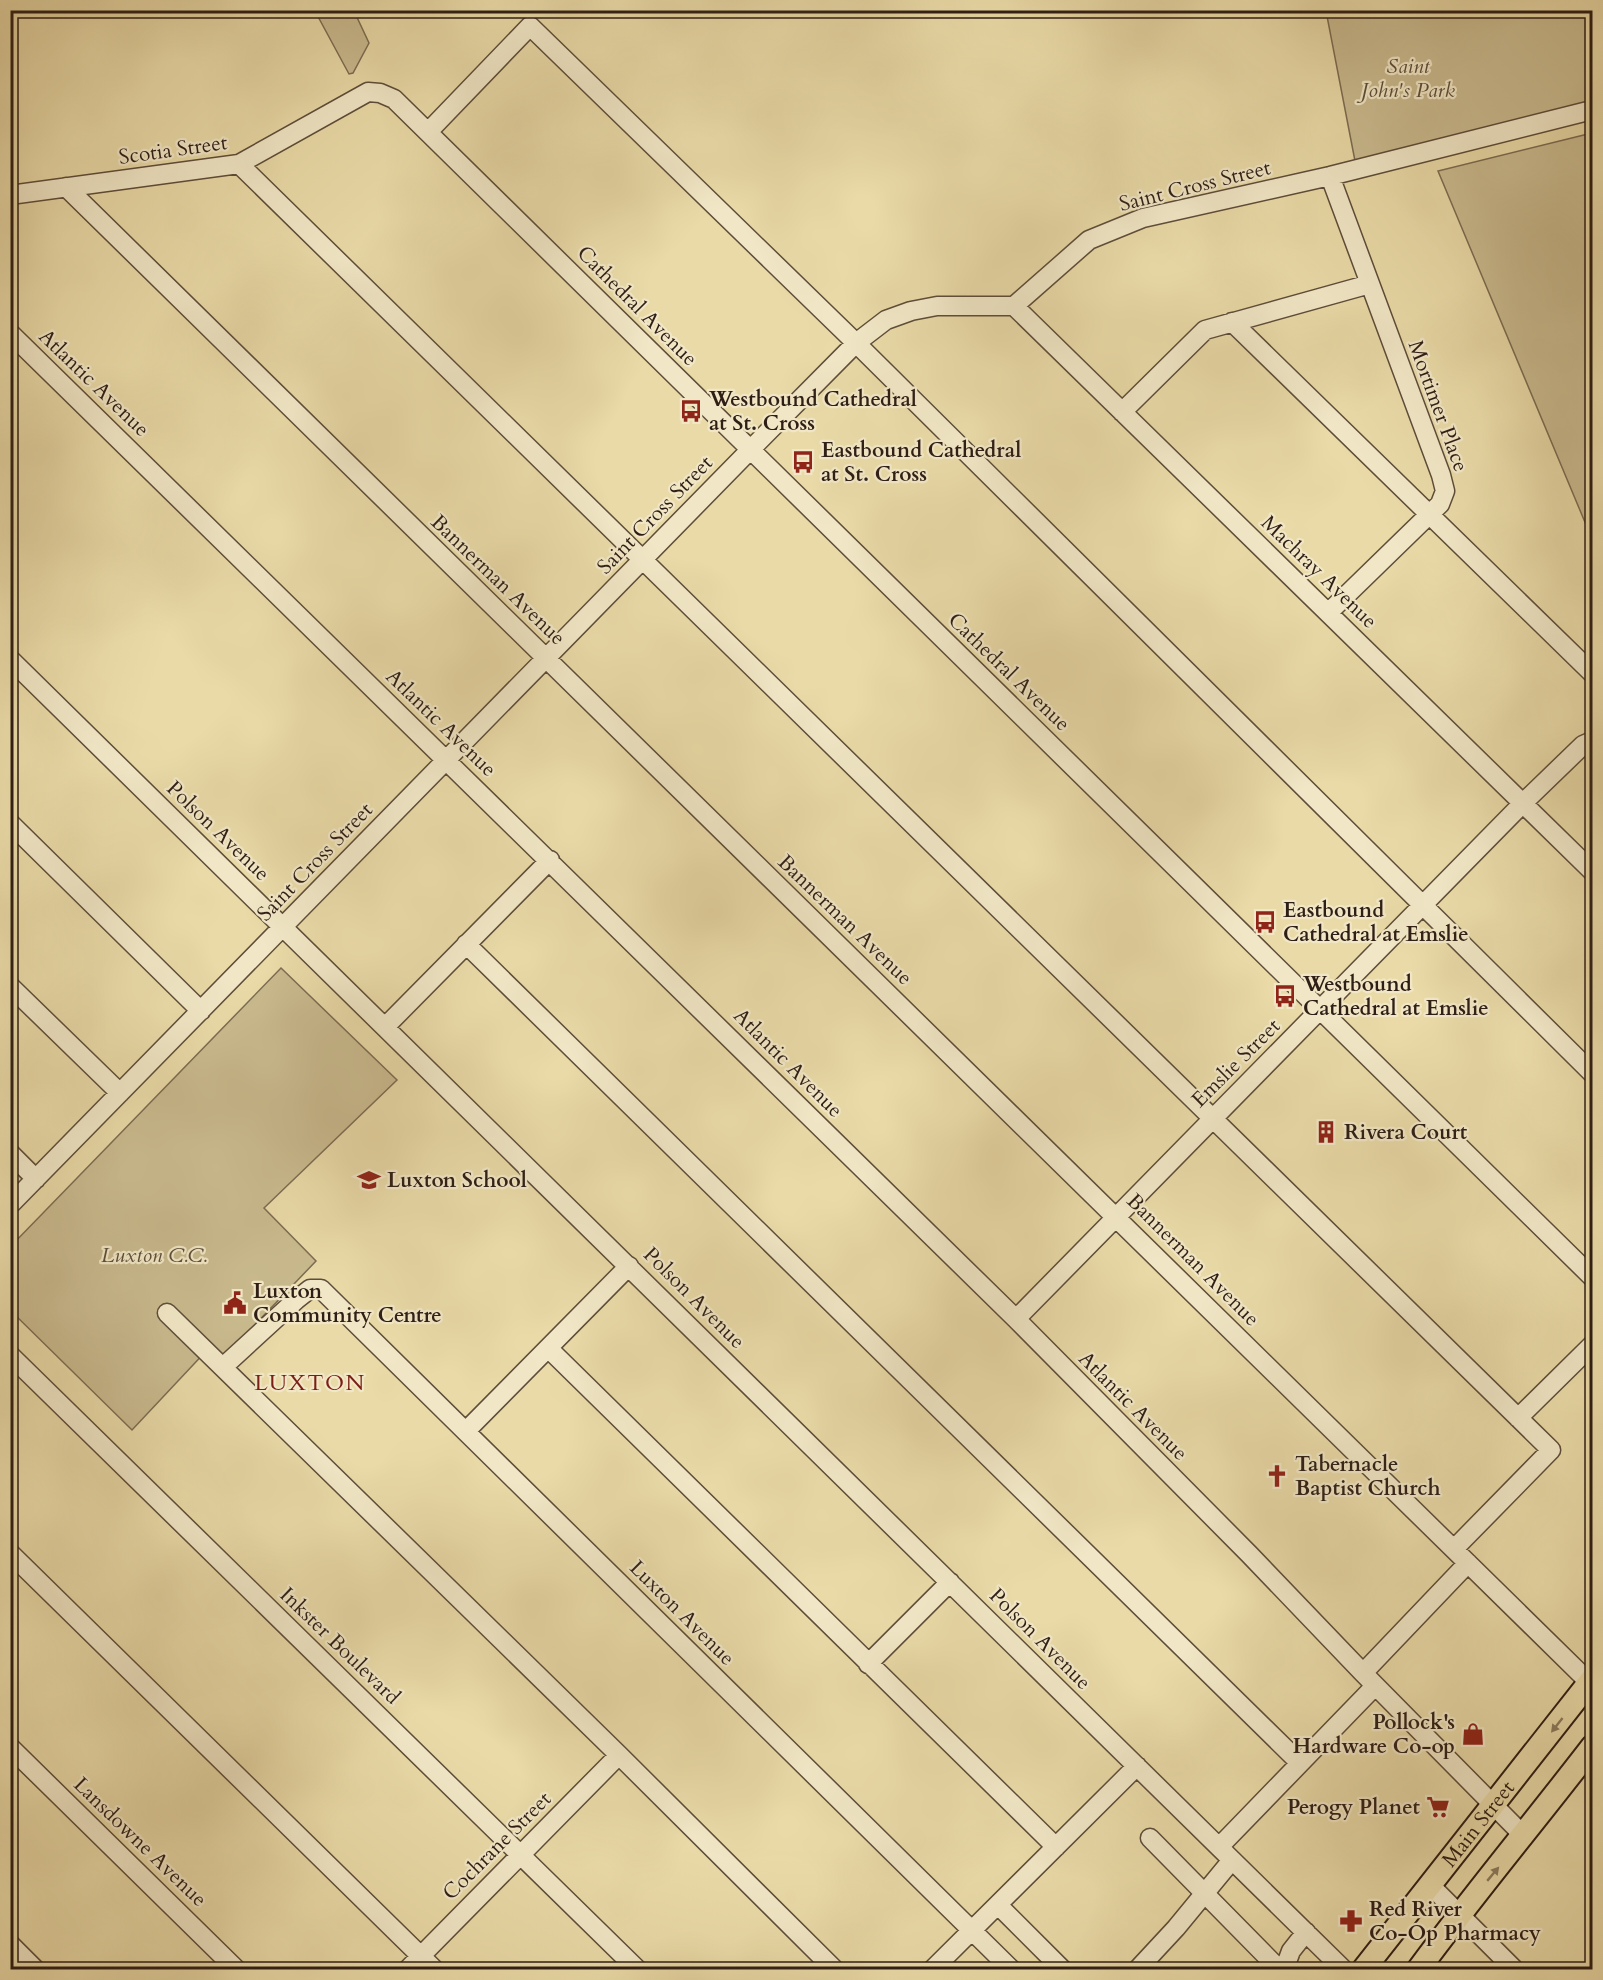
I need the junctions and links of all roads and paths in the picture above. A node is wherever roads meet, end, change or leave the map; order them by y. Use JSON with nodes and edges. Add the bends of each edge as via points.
{"nodes":[{"id":1,"x":394,"y":99,"type":"joint"},
{"id":2,"x":1593,"y":110,"type":"edge"},
{"id":3,"x":428,"y":132,"type":"junction"},
{"id":4,"x":239,"y":164,"type":"junction"},
{"id":5,"x":1330,"y":176,"type":"junction"},
{"id":6,"x":66,"y":187,"type":"junction"},
{"id":7,"x":10,"y":195,"type":"edge"},
{"id":8,"x":1370,"y":284,"type":"junction"},
{"id":9,"x":1014,"y":306,"type":"junction"},
{"id":10,"x":1232,"y":322,"type":"junction"},
{"id":11,"x":10,"y":333,"type":"edge"},
{"id":12,"x":856,"y":343,"type":"junction"},
{"id":13,"x":1122,"y":412,"type":"junction"},
{"id":14,"x":750,"y":450,"type":"junction"},
{"id":15,"x":1429,"y":514,"type":"junction"},
{"id":16,"x":643,"y":559,"type":"junction"},
{"id":17,"x":1328,"y":613,"type":"junction"},
{"id":18,"x":546,"y":658,"type":"junction"},
{"id":19,"x":10,"y":659,"type":"edge"},
{"id":20,"x":1593,"y":673,"type":"edge"},
{"id":21,"x":1593,"y":741,"type":"edge"},
{"id":22,"x":447,"y":759,"type":"junction"},
{"id":23,"x":1523,"y":803,"type":"junction"},
{"id":24,"x":10,"y":823,"type":"edge"},
{"id":25,"x":550,"y":860,"type":"junction"},
{"id":26,"x":1593,"y":871,"type":"edge"},
{"id":27,"x":1422,"y":905,"type":"junction"},
{"id":28,"x":283,"y":927,"type":"junction"},
{"id":29,"x":466,"y":944,"type":"junction"},
{"id":30,"x":10,"y":986,"type":"edge"},
{"id":31,"x":1320,"y":1010,"type":"junction"},
{"id":32,"x":201,"y":1011,"type":"junction"},
{"id":33,"x":385,"y":1027,"type":"junction"},
{"id":34,"x":1593,"y":1073,"type":"edge"},
{"id":35,"x":120,"y":1093,"type":"junction"},
{"id":36,"x":1214,"y":1118,"type":"junction"},
{"id":37,"x":10,"y":1154,"type":"edge"},
{"id":38,"x":36,"y":1179,"type":"junction"},
{"id":39,"x":10,"y":1205,"type":"edge"},
{"id":40,"x":1117,"y":1216,"type":"junction"},
{"id":41,"x":630,"y":1266,"type":"junction"},
{"id":42,"x":1593,"y":1277,"type":"edge"},
{"id":43,"x":167,"y":1313,"type":"dead end"},
{"id":44,"x":1016,"y":1319,"type":"junction"},
{"id":45,"x":1593,"y":1345,"type":"edge"},
{"id":46,"x":548,"y":1348,"type":"junction"},
{"id":47,"x":10,"y":1355,"type":"edge"},
{"id":48,"x":223,"y":1367,"type":"junction"},
{"id":49,"x":1518,"y":1418,"type":"junction"},
{"id":50,"x":466,"y":1431,"type":"junction"},
{"id":51,"x":1454,"y":1549,"type":"junction"},
{"id":52,"x":10,"y":1553,"type":"edge"},
{"id":53,"x":1468,"y":1563,"type":"junction"},
{"id":54,"x":950,"y":1582,"type":"junction"},
{"id":55,"x":868,"y":1664,"type":"junction"},
{"id":56,"x":1369,"y":1680,"type":"junction"},
{"id":57,"x":1592,"y":1682,"type":"edge"},
{"id":58,"x":10,"y":1747,"type":"edge"},
{"id":59,"x":1593,"y":1747,"type":"edge"},
{"id":60,"x":619,"y":1755,"type":"junction"},
{"id":61,"x":1300,"y":1763,"type":"junction"},
{"id":62,"x":1137,"y":1766,"type":"junction"},
{"id":63,"x":1493,"y":1806,"type":"junction"},
{"id":64,"x":1524,"y":1836,"type":"junction"},
{"id":65,"x":1150,"y":1838,"type":"dead end"},
{"id":66,"x":1219,"y":1846,"type":"junction"},
{"id":67,"x":1056,"y":1847,"type":"junction"},
{"id":68,"x":521,"y":1853,"type":"junction"},
{"id":69,"x":1232,"y":1860,"type":"junction"},
{"id":70,"x":1430,"y":1885,"type":"junction"},
{"id":71,"x":1205,"y":1893,"type":"junction"},
{"id":72,"x":998,"y":1905,"type":"junction"},
{"id":73,"x":1460,"y":1914,"type":"junction"},
{"id":74,"x":972,"y":1930,"type":"junction"},
{"id":75,"x":1306,"y":1932,"type":"junction"},
{"id":76,"x":10,"y":1944,"type":"edge"},
{"id":77,"x":421,"y":1955,"type":"junction"},
{"id":78,"x":36,"y":1970,"type":"edge"},
{"id":79,"x":237,"y":1970,"type":"edge"},
{"id":80,"x":407,"y":1970,"type":"edge"},
{"id":81,"x":435,"y":1970,"type":"edge"},
{"id":82,"x":638,"y":1970,"type":"edge"},
{"id":83,"x":835,"y":1970,"type":"edge"},
{"id":84,"x":932,"y":1970,"type":"edge"},
{"id":85,"x":1012,"y":1970,"type":"edge"},
{"id":86,"x":1063,"y":1970,"type":"edge"},
{"id":87,"x":1137,"y":1970,"type":"edge"},
{"id":88,"x":1282,"y":1970,"type":"edge"},
{"id":89,"x":1344,"y":1970,"type":"edge"},
{"id":90,"x":1363,"y":1970,"type":"edge"},
{"id":91,"x":1418,"y":1970,"type":"edge"},
{"id":92,"x":1515,"y":1970,"type":"edge"}],
"edges":[{"from":1,"to":3,"type":"street","name":"Cathedral Avenue"},
{"from":1,"to":4,"type":"street","name":"Scotia Street","via":[[368,92]]},
{"from":2,"to":5,"type":"street","name":"Saint Cross Street"},
{"from":3,"to":12,"type":"street","via":[[530,26]]},
{"from":3,"to":14,"type":"street","name":"Cathedral Avenue"},
{"from":4,"to":6,"type":"street","name":"Scotia Street"},
{"from":4,"to":16,"type":"street"},
{"from":5,"to":8,"type":"street","name":"Mortimer Place"},
{"from":5,"to":9,"type":"street","name":"Saint Cross Street","via":[[1132,222],[1089,240]]},
{"from":6,"to":7,"type":"street","name":"Scotia Street"},
{"from":6,"to":18,"type":"street","name":"Bannerman Avenue"},
{"from":8,"to":10,"type":"street"},
{"from":8,"to":15,"type":"street","name":"Mortimer Place","via":[[1445,490],[1440,504]]},
{"from":9,"to":12,"type":"street","name":"Saint Cross Street","via":[[937,306],[911,311],[886,320]]},
{"from":9,"to":13,"type":"street","name":"Machray Avenue"},
{"from":10,"to":13,"type":"street","via":[[1205,330]]},
{"from":10,"to":15,"type":"street"},
{"from":11,"to":22,"type":"street","name":"Atlantic Avenue"},
{"from":12,"to":14,"type":"street","name":"Saint Cross Street"},
{"from":12,"to":27,"type":"street"},
{"from":13,"to":17,"type":"street","name":"Machray Avenue"},
{"from":14,"to":16,"type":"street","name":"Saint Cross Street"},
{"from":14,"to":31,"type":"street","name":"Cathedral Avenue"},
{"from":15,"to":17,"type":"street","name":"Mortimer Place"},
{"from":15,"to":20,"type":"street"},
{"from":16,"to":18,"type":"street","name":"Saint Cross Street"},
{"from":16,"to":36,"type":"street"},
{"from":17,"to":23,"type":"street","name":"Machray Avenue"},
{"from":18,"to":22,"type":"street","name":"Saint Cross Street"},
{"from":18,"to":40,"type":"street","name":"Bannerman Avenue"},
{"from":19,"to":28,"type":"street","name":"Polson Avenue"},
{"from":21,"to":23,"type":"street","name":"Emslie Street","via":[[1583,745]]},
{"from":22,"to":25,"type":"street","name":"Atlantic Avenue"},
{"from":22,"to":28,"type":"street","name":"Saint Cross Street"},
{"from":23,"to":26,"type":"street","name":"Machray Avenue"},
{"from":23,"to":27,"type":"street","name":"Emslie Street"},
{"from":24,"to":32,"type":"street"},
{"from":25,"to":29,"type":"street"},
{"from":25,"to":44,"type":"street","name":"Atlantic Avenue"},
{"from":27,"to":31,"type":"street","name":"Emslie Street"},
{"from":27,"to":34,"type":"street"},
{"from":28,"to":32,"type":"street","name":"Saint Cross Street"},
{"from":28,"to":33,"type":"street","name":"Polson Avenue"},
{"from":29,"to":33,"type":"street"},
{"from":29,"to":61,"type":"street"},
{"from":30,"to":35,"type":"street"},
{"from":31,"to":36,"type":"street","name":"Emslie Street"},
{"from":31,"to":42,"type":"street","name":"Cathedral Avenue"},
{"from":32,"to":35,"type":"street","name":"Saint Cross Street"},
{"from":33,"to":41,"type":"street","name":"Polson Avenue"},
{"from":35,"to":38,"type":"street","name":"Saint Cross Street"},
{"from":36,"to":40,"type":"street","name":"Emslie Street"},
{"from":36,"to":49,"type":"street"},
{"from":37,"to":38,"type":"street"},
{"from":38,"to":39,"type":"street","name":"Saint Cross Street"},
{"from":40,"to":44,"type":"street","name":"Emslie Street"},
{"from":40,"to":51,"type":"street","name":"Bannerman Avenue"},
{"from":41,"to":46,"type":"street"},
{"from":41,"to":54,"type":"street","name":"Polson Avenue"},
{"from":43,"to":48,"type":"street"},
{"from":44,"to":56,"type":"street","name":"Atlantic Avenue"},
{"from":45,"to":49,"type":"street"},
{"from":46,"to":50,"type":"street"},
{"from":46,"to":55,"type":"street"},
{"from":47,"to":68,"type":"street","name":"Inkster Boulevard"},
{"from":48,"to":50,"type":"street","name":"Luxton Avenue","via":[[296,1300],[310,1289],[321,1289]]},
{"from":48,"to":60,"type":"street"},
{"from":49,"to":51,"type":"street","via":[[1551,1450]]},
{"from":50,"to":74,"type":"street","name":"Luxton Avenue"},
{"from":51,"to":53,"type":"street","name":"Bannerman Avenue"},
{"from":52,"to":77,"type":"street"},
{"from":53,"to":56,"type":"street"},
{"from":53,"to":57,"type":"street","name":"Bannerman Avenue"},
{"from":54,"to":55,"type":"street"},
{"from":54,"to":62,"type":"street","name":"Polson Avenue"},
{"from":55,"to":67,"type":"street"},
{"from":56,"to":61,"type":"street"},
{"from":56,"to":63,"type":"street","name":"Atlantic Avenue"},
{"from":57,"to":63,"type":"main road","name":"Main Street","one_way":true},
{"from":58,"to":79,"type":"street","name":"Lansdowne Avenue"},
{"from":59,"to":64,"type":"main road","name":"Main Street"},
{"from":60,"to":68,"type":"street","name":"Cochrane Street"},
{"from":60,"to":83,"type":"street"},
{"from":61,"to":66,"type":"street"},
{"from":62,"to":66,"type":"street","name":"Polson Avenue"},
{"from":62,"to":67,"type":"street"},
{"from":63,"to":64,"type":"street","name":"Atlantic Avenue"},
{"from":63,"to":70,"type":"main road","name":"Main Street"},
{"from":73,"to":64,"type":"main road","name":"Main Street","one_way":true},
{"from":65,"to":71,"type":"street"},
{"from":66,"to":69,"type":"street","name":"Polson Avenue"},
{"from":67,"to":72,"type":"street"},
{"from":68,"to":77,"type":"street","name":"Cochrane Street"},
{"from":68,"to":82,"type":"street","name":"Inkster Boulevard"},
{"from":69,"to":71,"type":"street"},
{"from":69,"to":75,"type":"street","name":"Polson Avenue"},
{"from":70,"to":73,"type":"street"},
{"from":70,"to":90,"type":"main road","name":"Main Street"},
{"from":71,"to":87,"type":"street"},
{"from":71,"to":88,"type":"street"},
{"from":72,"to":74,"type":"street"},
{"from":72,"to":86,"type":"street"},
{"from":73,"to":91,"type":"main road","name":"Main Street"},
{"from":73,"to":92,"type":"street"},
{"from":74,"to":84,"type":"street"},
{"from":74,"to":85,"type":"street","name":"Luxton Avenue"},
{"from":75,"to":88,"type":"street"},
{"from":75,"to":89,"type":"street","name":"Polson Avenue"},
{"from":76,"to":78,"type":"street"},
{"from":77,"to":80,"type":"street","name":"Cochrane Street"},
{"from":77,"to":81,"type":"street"}]}
